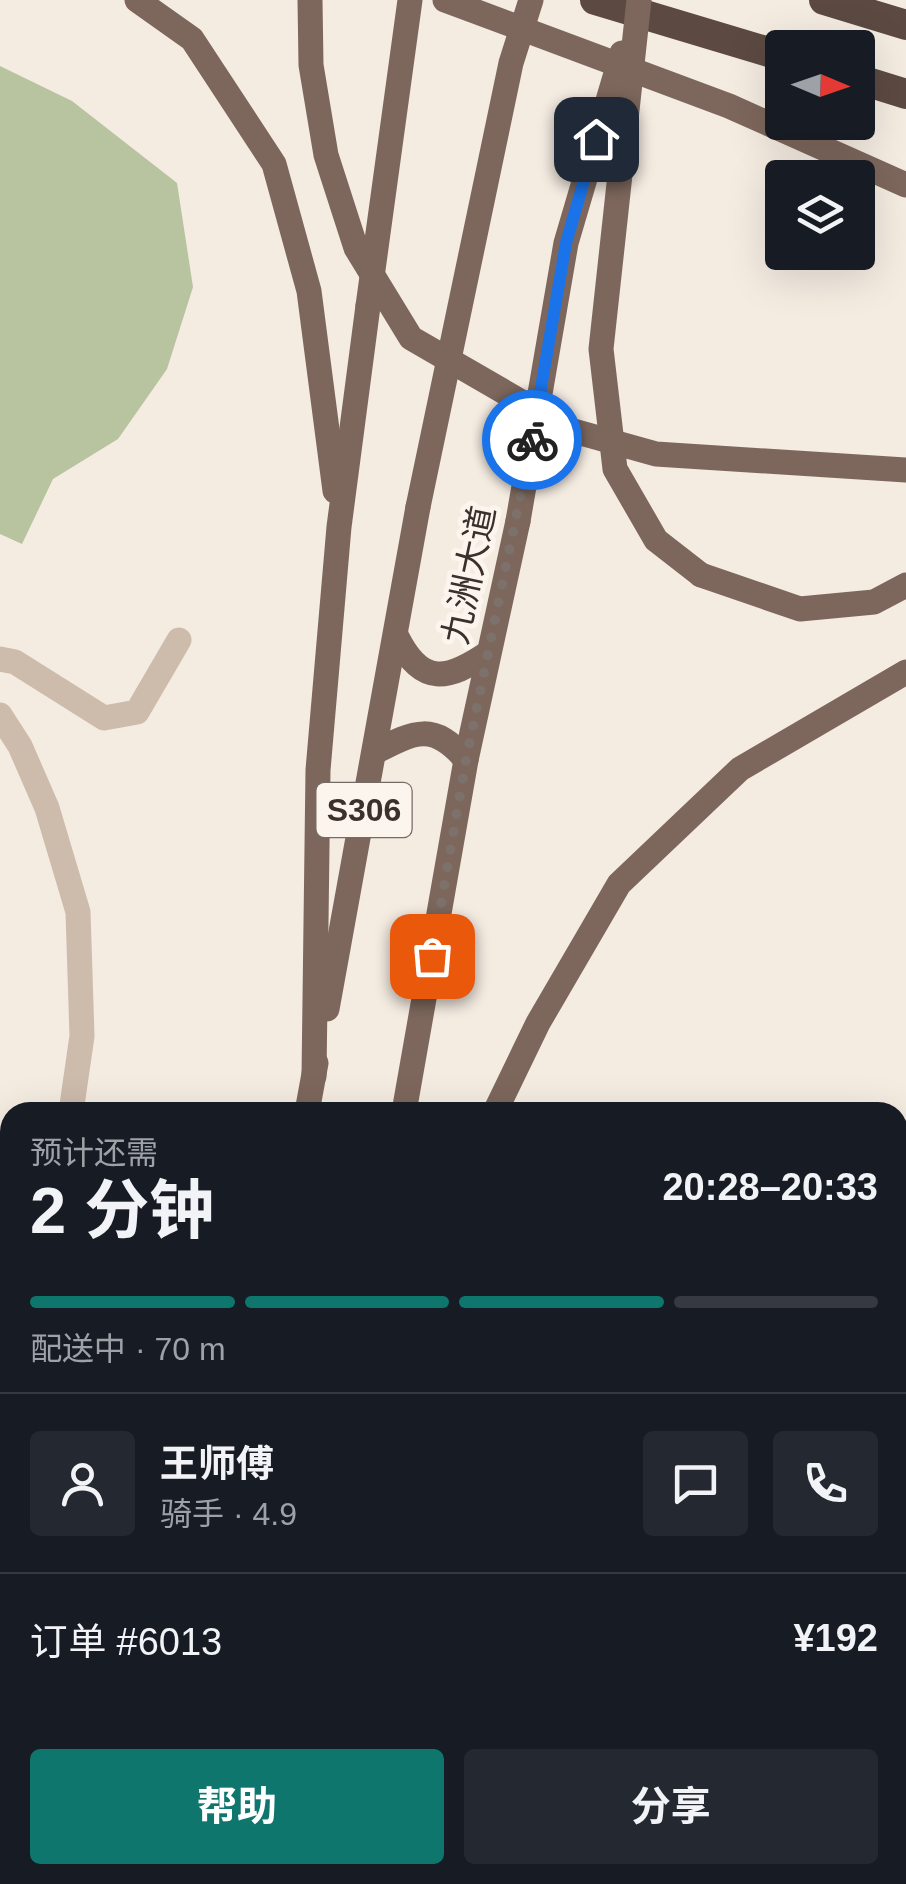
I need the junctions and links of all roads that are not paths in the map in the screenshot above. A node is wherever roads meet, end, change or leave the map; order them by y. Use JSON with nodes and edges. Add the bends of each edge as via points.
{"nodes":[{"id":1,"x":137,"y":0,"type":"edge"},
{"id":2,"x":310,"y":0,"type":"edge"},
{"id":3,"x":410,"y":0,"type":"edge"},
{"id":4,"x":444,"y":0,"type":"edge"},
{"id":5,"x":531,"y":0,"type":"edge"},
{"id":6,"x":595,"y":0,"type":"edge"},
{"id":7,"x":638,"y":0,"type":"edge"},
{"id":8,"x":824,"y":0,"type":"edge"},
{"id":9,"x":906,"y":25,"type":"edge"},
{"id":10,"x":765,"y":51,"type":"edge"},
{"id":11,"x":875,"y":84,"type":"edge"},
{"id":12,"x":906,"y":94,"type":"edge"},
{"id":13,"x":906,"y":185,"type":"edge"},
{"id":14,"x":906,"y":470,"type":"edge"},
{"id":15,"x":340,"y":527,"type":"junction"},
{"id":16,"x":906,"y":585,"type":"edge"},
{"id":17,"x":397,"y":637,"type":"junction"},
{"id":18,"x":179,"y":640,"type":"dead end"},
{"id":19,"x":488,"y":652,"type":"junction"},
{"id":20,"x":0,"y":659,"type":"edge"},
{"id":21,"x":906,"y":672,"type":"edge"},
{"id":22,"x":0,"y":715,"type":"edge"},
{"id":23,"x":375,"y":752,"type":"junction"},
{"id":24,"x":466,"y":760,"type":"junction"},
{"id":25,"x":314,"y":1076,"type":"junction"},
{"id":26,"x":72,"y":1102,"type":"edge"},
{"id":27,"x":309,"y":1102,"type":"edge"},
{"id":28,"x":406,"y":1102,"type":"edge"},
{"id":29,"x":500,"y":1102,"type":"edge"}],
"edges":[{"from":1,"to":15,"type":"main road","via":[[192,39],[274,164],[309,291]]},
{"from":2,"to":14,"type":"main road","via":[[310,65],[326,156],[356,248],[411,338],[570,430],[656,454]]},
{"from":3,"to":15,"type":"main road","bridge":true},
{"from":4,"to":13,"type":"main road","via":[[729,106]]},
{"from":5,"to":17,"type":"main road","name":"九洲大道","number":"S306","bridge":true,"via":[[511,63]]},
{"from":6,"to":10,"type":"highway"},
{"from":7,"to":16,"type":"main road","bridge":true,"via":[[601,349],[614,469],[656,540],[701,575],[800,609],[874,602]]},
{"from":7,"to":19,"type":"main road","name":"九洲大道","number":"S306","bridge":true,"via":[[566,243]]},
{"from":8,"to":9,"type":"highway"},
{"from":11,"to":12,"type":"highway"},
{"from":15,"to":25,"type":"main road","via":[[318,770]]},
{"from":17,"to":19,"type":"main road","via":[[408,660],[431,672],[452,675]]},
{"from":17,"to":23,"type":"main road","name":"九洲大道","number":"S306"},
{"from":18,"to":20,"type":"lane","via":[[138,712],[104,718]]},
{"from":19,"to":24,"type":"main road","name":"九洲大道","number":"S306"},
{"from":21,"to":29,"type":"main road","via":[[740,769],[619,884]]},
{"from":22,"to":26,"type":"lane","via":[[47,808],[78,912],[82,1036]]},
{"from":23,"to":24,"type":"main road","via":[[417,733],[448,739]]},
{"from":23,"to":25,"type":"main road","name":"九洲大道","number":"S306"},
{"from":24,"to":28,"type":"main road","name":"九洲大道","number":"S306"},
{"from":25,"to":27,"type":"main road","name":"九洲大道","number":"S306"}]}
